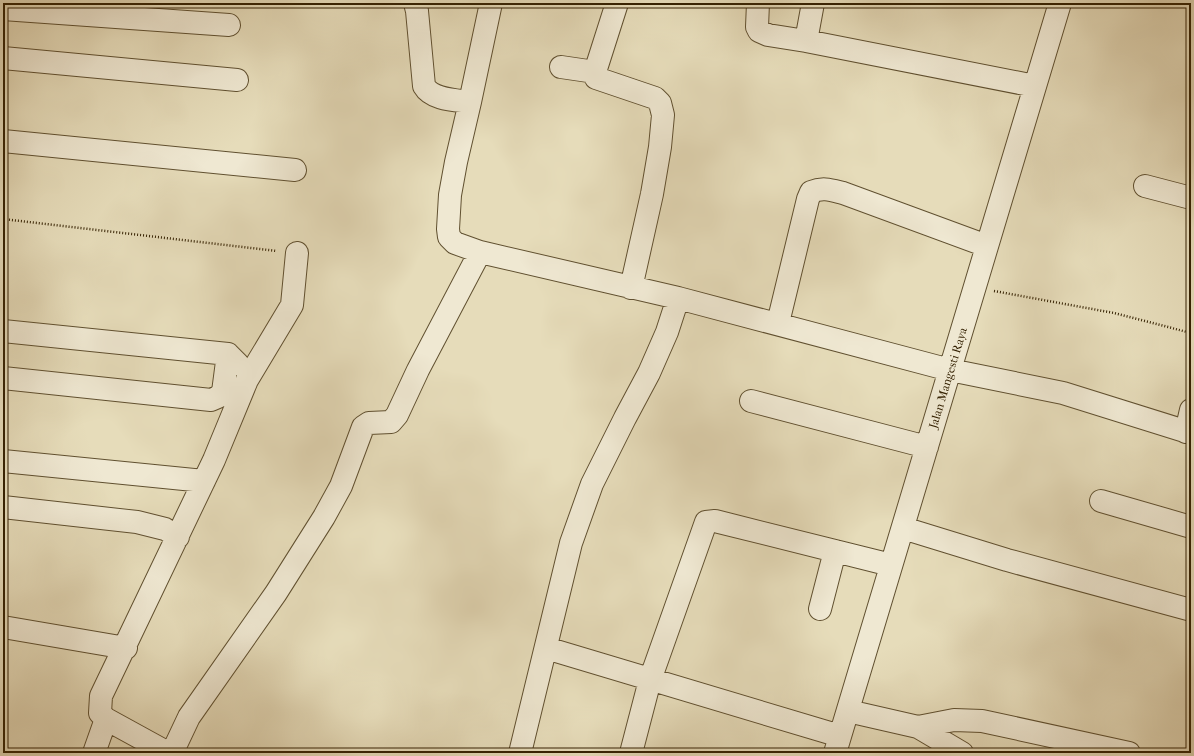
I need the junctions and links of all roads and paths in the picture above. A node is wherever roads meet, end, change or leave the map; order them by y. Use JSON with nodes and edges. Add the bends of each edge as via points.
{"nodes":[{"id":1,"x":415,"y":3,"type":"edge"},
{"id":2,"x":491,"y":3,"type":"edge"},
{"id":3,"x":617,"y":3,"type":"edge"},
{"id":4,"x":758,"y":3,"type":"edge"},
{"id":5,"x":813,"y":3,"type":"edge"},
{"id":6,"x":1060,"y":3,"type":"edge"},
{"id":7,"x":3,"y":9,"type":"edge"},
{"id":8,"x":229,"y":25,"type":"dead end"},
{"id":9,"x":806,"y":41,"type":"junction"},
{"id":10,"x":3,"y":58,"type":"edge"},
{"id":11,"x":561,"y":67,"type":"dead end"},
{"id":12,"x":595,"y":72,"type":"junction"},
{"id":13,"x":237,"y":80,"type":"dead end"},
{"id":14,"x":1036,"y":86,"type":"junction"},
{"id":15,"x":470,"y":102,"type":"junction"},
{"id":16,"x":3,"y":141,"type":"edge"},
{"id":17,"x":295,"y":170,"type":"dead end"},
{"id":18,"x":1145,"y":186,"type":"dead end"},
{"id":19,"x":1191,"y":198,"type":"edge"},
{"id":20,"x":3,"y":218,"type":"edge"},
{"id":21,"x":987,"y":246,"type":"junction"},
{"id":22,"x":480,"y":252,"type":"junction"},
{"id":23,"x":297,"y":253,"type":"joint"},
{"id":24,"x":631,"y":288,"type":"junction"},
{"id":25,"x":976,"y":288,"type":"junction"},
{"id":26,"x":678,"y":298,"type":"junction"},
{"id":27,"x":778,"y":324,"type":"junction"},
{"id":28,"x":3,"y":331,"type":"edge"},
{"id":29,"x":1191,"y":333,"type":"edge"},
{"id":30,"x":228,"y":354,"type":"junction"},
{"id":31,"x":950,"y":370,"type":"junction"},
{"id":32,"x":250,"y":375,"type":"junction"},
{"id":33,"x":3,"y":378,"type":"edge"},
{"id":34,"x":751,"y":401,"type":"dead end"},
{"id":35,"x":1191,"y":410,"type":"edge"},
{"id":36,"x":1188,"y":432,"type":"edge"},
{"id":37,"x":927,"y":447,"type":"junction"},
{"id":38,"x":3,"y":461,"type":"edge"},
{"id":39,"x":204,"y":481,"type":"junction"},
{"id":40,"x":1101,"y":501,"type":"dead end"},
{"id":41,"x":3,"y":507,"type":"edge"},
{"id":42,"x":1191,"y":527,"type":"edge"},
{"id":43,"x":903,"y":528,"type":"junction"},
{"id":44,"x":178,"y":537,"type":"junction"},
{"id":45,"x":836,"y":551,"type":"junction"},
{"id":46,"x":891,"y":565,"type":"junction"},
{"id":47,"x":820,"y":609,"type":"dead end"},
{"id":48,"x":1191,"y":610,"type":"edge"},
{"id":49,"x":3,"y":627,"type":"edge"},
{"id":50,"x":126,"y":648,"type":"junction"},
{"id":51,"x":546,"y":648,"type":"junction"},
{"id":52,"x":650,"y":680,"type":"junction"},
{"id":53,"x":848,"y":711,"type":"junction"},
{"id":54,"x":106,"y":719,"type":"junction"},
{"id":55,"x":918,"y":728,"type":"junction"},
{"id":56,"x":838,"y":744,"type":"edge"},
{"id":57,"x":1115,"y":752,"type":"edge"},
{"id":58,"x":94,"y":753,"type":"edge"},
{"id":59,"x":168,"y":753,"type":"edge"},
{"id":60,"x":172,"y":753,"type":"edge"},
{"id":61,"x":520,"y":753,"type":"edge"},
{"id":62,"x":631,"y":753,"type":"edge"},
{"id":63,"x":962,"y":753,"type":"edge"}],
"edges":[{"from":1,"to":15,"type":"street","via":[[426,91],[447,99]]},
{"from":2,"to":15,"type":"street"},
{"from":3,"to":12,"type":"street"},
{"from":4,"to":9,"type":"street","via":[[756,21],[759,30],[768,35]]},
{"from":5,"to":9,"type":"street"},
{"from":6,"to":14,"type":"street","name":"Jalan Mangesti Raya"},
{"from":7,"to":8,"type":"street"},
{"from":9,"to":14,"type":"street"},
{"from":10,"to":13,"type":"street"},
{"from":11,"to":12,"type":"street"},
{"from":12,"to":24,"type":"street","via":[[598,80],[655,98],[662,108],[660,147]]},
{"from":14,"to":21,"type":"street","name":"Jalan Mangesti Raya"},
{"from":15,"to":22,"type":"street","via":[[452,182],[448,229],[455,243]]},
{"from":16,"to":17,"type":"street"},
{"from":18,"to":19,"type":"street"},
{"from":20,"to":23,"type":"path"},
{"from":21,"to":25,"type":"street","name":"Jalan Mangesti Raya"},
{"from":21,"to":27,"type":"street","via":[[843,193],[827,188],[818,189],[811,192],[808,199]]},
{"from":22,"to":24,"type":"street"},
{"from":22,"to":60,"type":"street","via":[[397,415],[390,422],[363,427],[344,480],[324,517],[276,593],[189,717]]},
{"from":23,"to":32,"type":"street","via":[[292,306]]},
{"from":24,"to":26,"type":"street"},
{"from":25,"to":29,"type":"path","via":[[1114,313]]},
{"from":25,"to":31,"type":"street","name":"Jalan Mangesti Raya"},
{"from":26,"to":27,"type":"street"},
{"from":26,"to":51,"type":"street","via":[[667,332],[649,373],[592,484],[571,543]]},
{"from":27,"to":31,"type":"street"},
{"from":28,"to":30,"type":"street"},
{"from":30,"to":32,"type":"street"},
{"from":30,"to":33,"type":"street","via":[[223,392],[211,400]]},
{"from":31,"to":36,"type":"street","via":[[1062,393]]},
{"from":31,"to":37,"type":"street","name":"Jalan Mangesti Raya"},
{"from":32,"to":39,"type":"street"},
{"from":34,"to":37,"type":"street"},
{"from":35,"to":36,"type":"street"},
{"from":37,"to":43,"type":"street","name":"Jalan Mangesti Raya"},
{"from":38,"to":39,"type":"street"},
{"from":39,"to":44,"type":"street"},
{"from":40,"to":42,"type":"street"},
{"from":41,"to":44,"type":"street","via":[[137,522],[165,529]]},
{"from":43,"to":46,"type":"street","name":"Jalan Mangesti Raya"},
{"from":43,"to":48,"type":"street","via":[[1007,560]]},
{"from":44,"to":50,"type":"street"},
{"from":45,"to":46,"type":"street"},
{"from":45,"to":47,"type":"street"},
{"from":45,"to":52,"type":"street","via":[[715,521],[706,522]]},
{"from":46,"to":53,"type":"street","name":"Jalan Mangesti Raya"},
{"from":49,"to":50,"type":"street"},
{"from":50,"to":54,"type":"street","via":[[101,696],[100,713]]},
{"from":51,"to":52,"type":"street"},
{"from":51,"to":61,"type":"street"},
{"from":52,"to":56,"type":"street"},
{"from":52,"to":62,"type":"street"},
{"from":53,"to":55,"type":"street"},
{"from":53,"to":56,"type":"street","name":"Jalan Mangesti Raya"},
{"from":54,"to":58,"type":"street"},
{"from":54,"to":59,"type":"street"},
{"from":55,"to":57,"type":"street","via":[[954,720],[982,721]]},
{"from":55,"to":63,"type":"street"}]}
